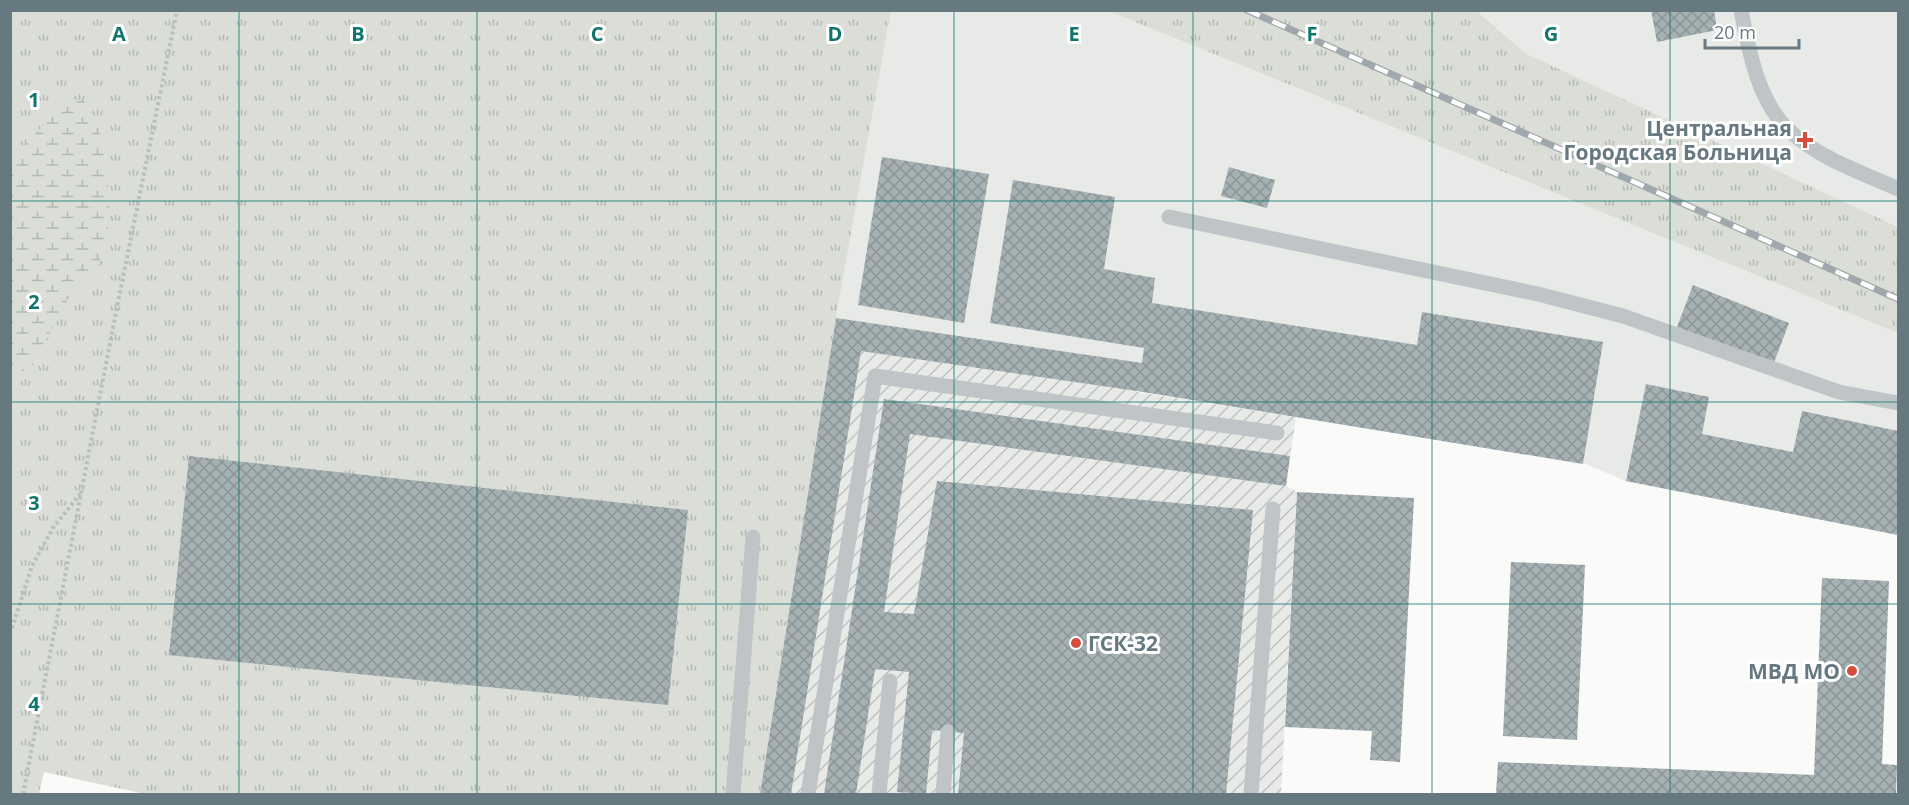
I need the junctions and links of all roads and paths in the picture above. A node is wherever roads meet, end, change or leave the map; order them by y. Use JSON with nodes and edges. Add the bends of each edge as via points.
{"nodes":[{"id":1,"x":177,"y":10,"type":"edge"},
{"id":2,"x":1741,"y":10,"type":"edge"},
{"id":3,"x":1899,"y":189,"type":"edge"},
{"id":4,"x":1169,"y":218,"type":"dead end"},
{"id":5,"x":1899,"y":403,"type":"edge"},
{"id":6,"x":1277,"y":433,"type":"dead end"},
{"id":7,"x":81,"y":493,"type":"junction"},
{"id":8,"x":1273,"y":509,"type":"dead end"},
{"id":9,"x":753,"y":537,"type":"dead end"},
{"id":10,"x":10,"y":633,"type":"edge"},
{"id":11,"x":890,"y":681,"type":"dead end"},
{"id":12,"x":948,"y":732,"type":"dead end"},
{"id":13,"x":23,"y":795,"type":"edge"},
{"id":14,"x":733,"y":795,"type":"edge"},
{"id":15,"x":808,"y":795,"type":"edge"},
{"id":16,"x":879,"y":795,"type":"edge"},
{"id":17,"x":943,"y":795,"type":"edge"},
{"id":18,"x":1251,"y":795,"type":"edge"}],
"edges":[{"from":1,"to":7,"type":"path"},
{"from":2,"to":3,"type":"lane","via":[[1760,83],[1773,111],[1791,133],[1823,154]]},
{"from":4,"to":5,"type":"lane","via":[[1549,297],[1623,316],[1839,392]]},
{"from":6,"to":15,"type":"lane","via":[[875,376]]},
{"from":7,"to":10,"type":"path","via":[[52,528],[32,566]]},
{"from":7,"to":13,"type":"path"},
{"from":8,"to":18,"type":"lane"},
{"from":9,"to":14,"type":"lane"},
{"from":11,"to":16,"type":"lane"},
{"from":12,"to":17,"type":"lane"}]}
